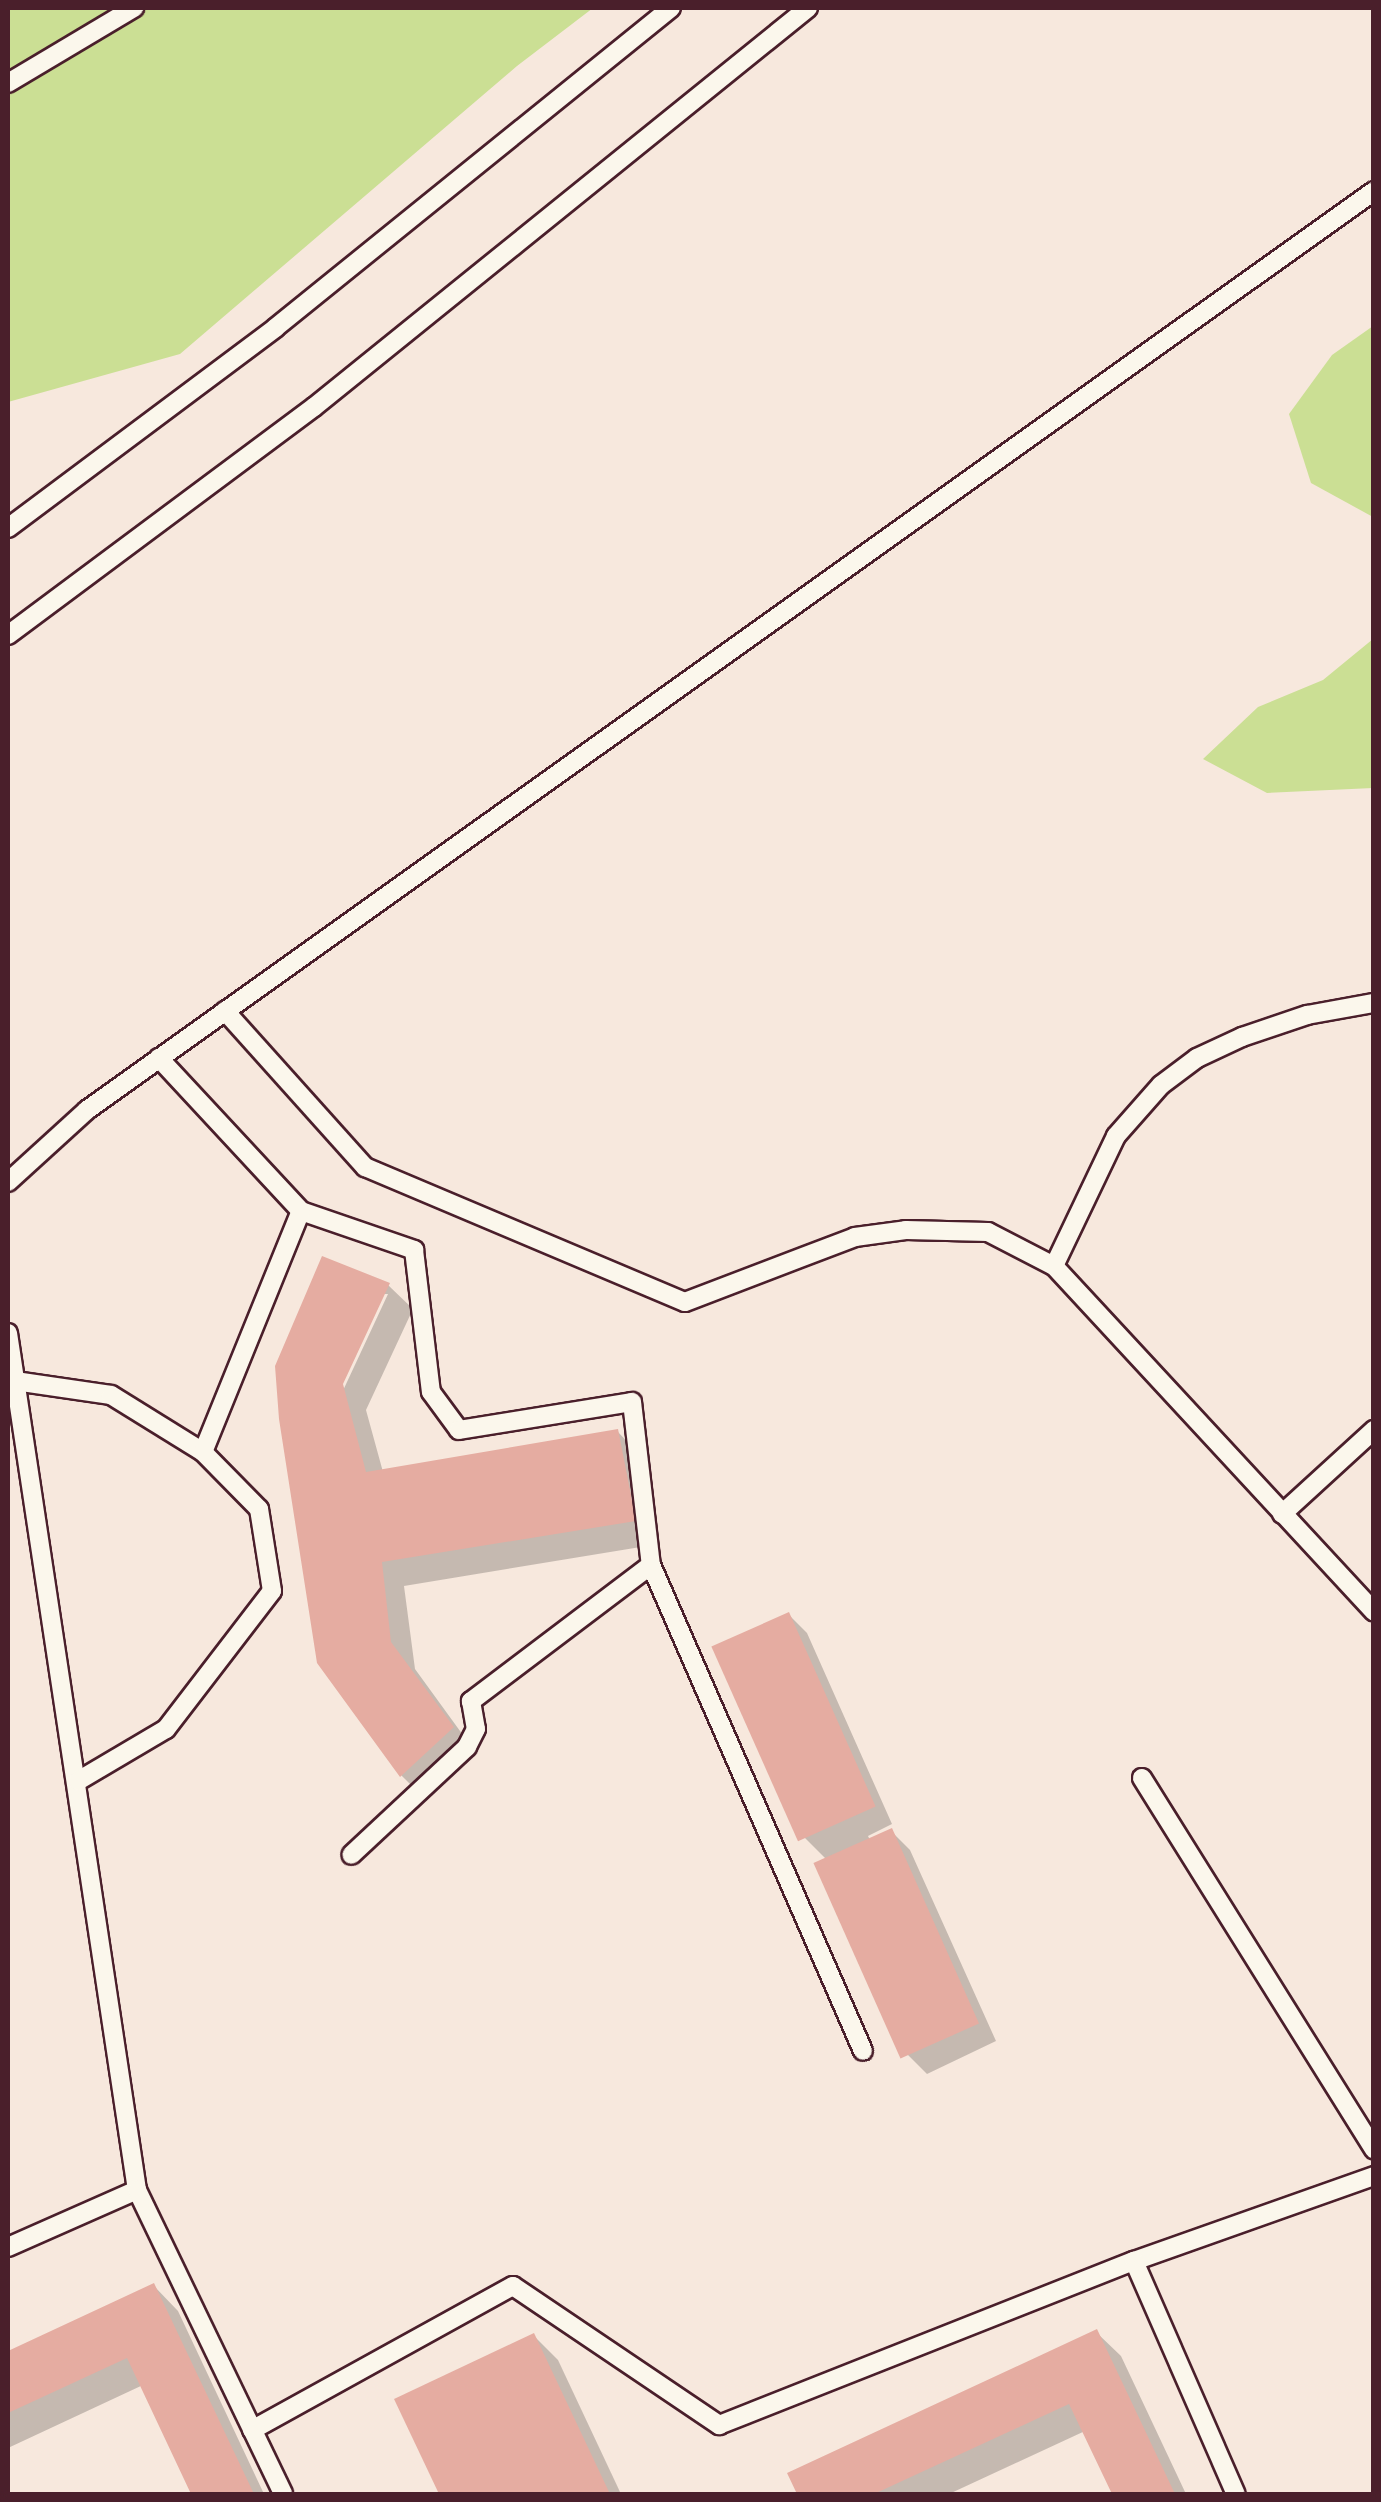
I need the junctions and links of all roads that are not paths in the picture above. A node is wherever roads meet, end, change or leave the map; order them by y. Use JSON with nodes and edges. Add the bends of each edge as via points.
{"nodes":[{"id":1,"x":134,"y":8,"type":"edge"},
{"id":2,"x":671,"y":8,"type":"edge"},
{"id":3,"x":808,"y":8,"type":"edge"},
{"id":4,"x":8,"y":83,"type":"edge"},
{"id":5,"x":1374,"y":192,"type":"edge"},
{"id":6,"x":8,"y":528,"type":"edge"},
{"id":7,"x":8,"y":635,"type":"edge"},
{"id":8,"x":1374,"y":1003,"type":"edge"},
{"id":9,"x":224,"y":1011,"type":"junction"},
{"id":10,"x":159,"y":1058,"type":"junction"},
{"id":11,"x":8,"y":1182,"type":"edge"},
{"id":12,"x":301,"y":1211,"type":"junction"},
{"id":13,"x":1054,"y":1266,"type":"junction"},
{"id":14,"x":8,"y":1334,"type":"edge"},
{"id":15,"x":15,"y":1380,"type":"junction"},
{"id":16,"x":1374,"y":1430,"type":"edge"},
{"id":17,"x":203,"y":1452,"type":"junction"},
{"id":18,"x":1282,"y":1514,"type":"junction"},
{"id":19,"x":652,"y":1565,"type":"junction"},
{"id":20,"x":1374,"y":1611,"type":"edge"},
{"id":21,"x":1142,"y":1778,"type":"dead end"},
{"id":22,"x":78,"y":1781,"type":"junction"},
{"id":23,"x":351,"y":1856,"type":"dead end"},
{"id":24,"x":863,"y":2050,"type":"dead end"},
{"id":25,"x":1374,"y":2149,"type":"edge"},
{"id":26,"x":1374,"y":2176,"type":"edge"},
{"id":27,"x":137,"y":2190,"type":"junction"},
{"id":28,"x":8,"y":2247,"type":"edge"},
{"id":29,"x":1134,"y":2261,"type":"junction"},
{"id":30,"x":252,"y":2430,"type":"junction"},
{"id":31,"x":283,"y":2494,"type":"edge"},
{"id":32,"x":1236,"y":2494,"type":"edge"}],
"edges":[{"from":1,"to":4,"type":"lane"},
{"from":2,"to":6,"type":"lane","via":[[275,328]]},
{"from":3,"to":7,"type":"lane","via":[[314,406]]},
{"from":5,"to":9,"type":"lane"},
{"from":8,"to":13,"type":"lane","via":[[1307,1015],[1242,1038],[1197,1058],[1161,1085],[1116,1136]]},
{"from":9,"to":10,"type":"lane"},
{"from":9,"to":13,"type":"lane","via":[[365,1167],[684,1302],[855,1237],[906,1230],[988,1232]]},
{"from":10,"to":11,"type":"lane","via":[[87,1110]]},
{"from":10,"to":12,"type":"lane"},
{"from":12,"to":17,"type":"lane"},
{"from":12,"to":19,"type":"lane","via":[[414,1250],[431,1392],[459,1430],[632,1402]]},
{"from":13,"to":18,"type":"lane"},
{"from":14,"to":15,"type":"lane"},
{"from":15,"to":17,"type":"lane","via":[[111,1395]]},
{"from":15,"to":22,"type":"lane"},
{"from":16,"to":18,"type":"lane"},
{"from":17,"to":22,"type":"lane","via":[[259,1509],[272,1591],[166,1729]]},
{"from":18,"to":20,"type":"lane"},
{"from":19,"to":23,"type":"lane","via":[[471,1701],[476,1730],[467,1747]]},
{"from":19,"to":24,"type":"lane"},
{"from":21,"to":25,"type":"lane"},
{"from":22,"to":27,"type":"lane"},
{"from":26,"to":29,"type":"lane"},
{"from":27,"to":28,"type":"lane"},
{"from":27,"to":30,"type":"lane"},
{"from":29,"to":30,"type":"lane","via":[[718,2424],[513,2286]]},
{"from":29,"to":32,"type":"lane"},
{"from":30,"to":31,"type":"lane"}]}
